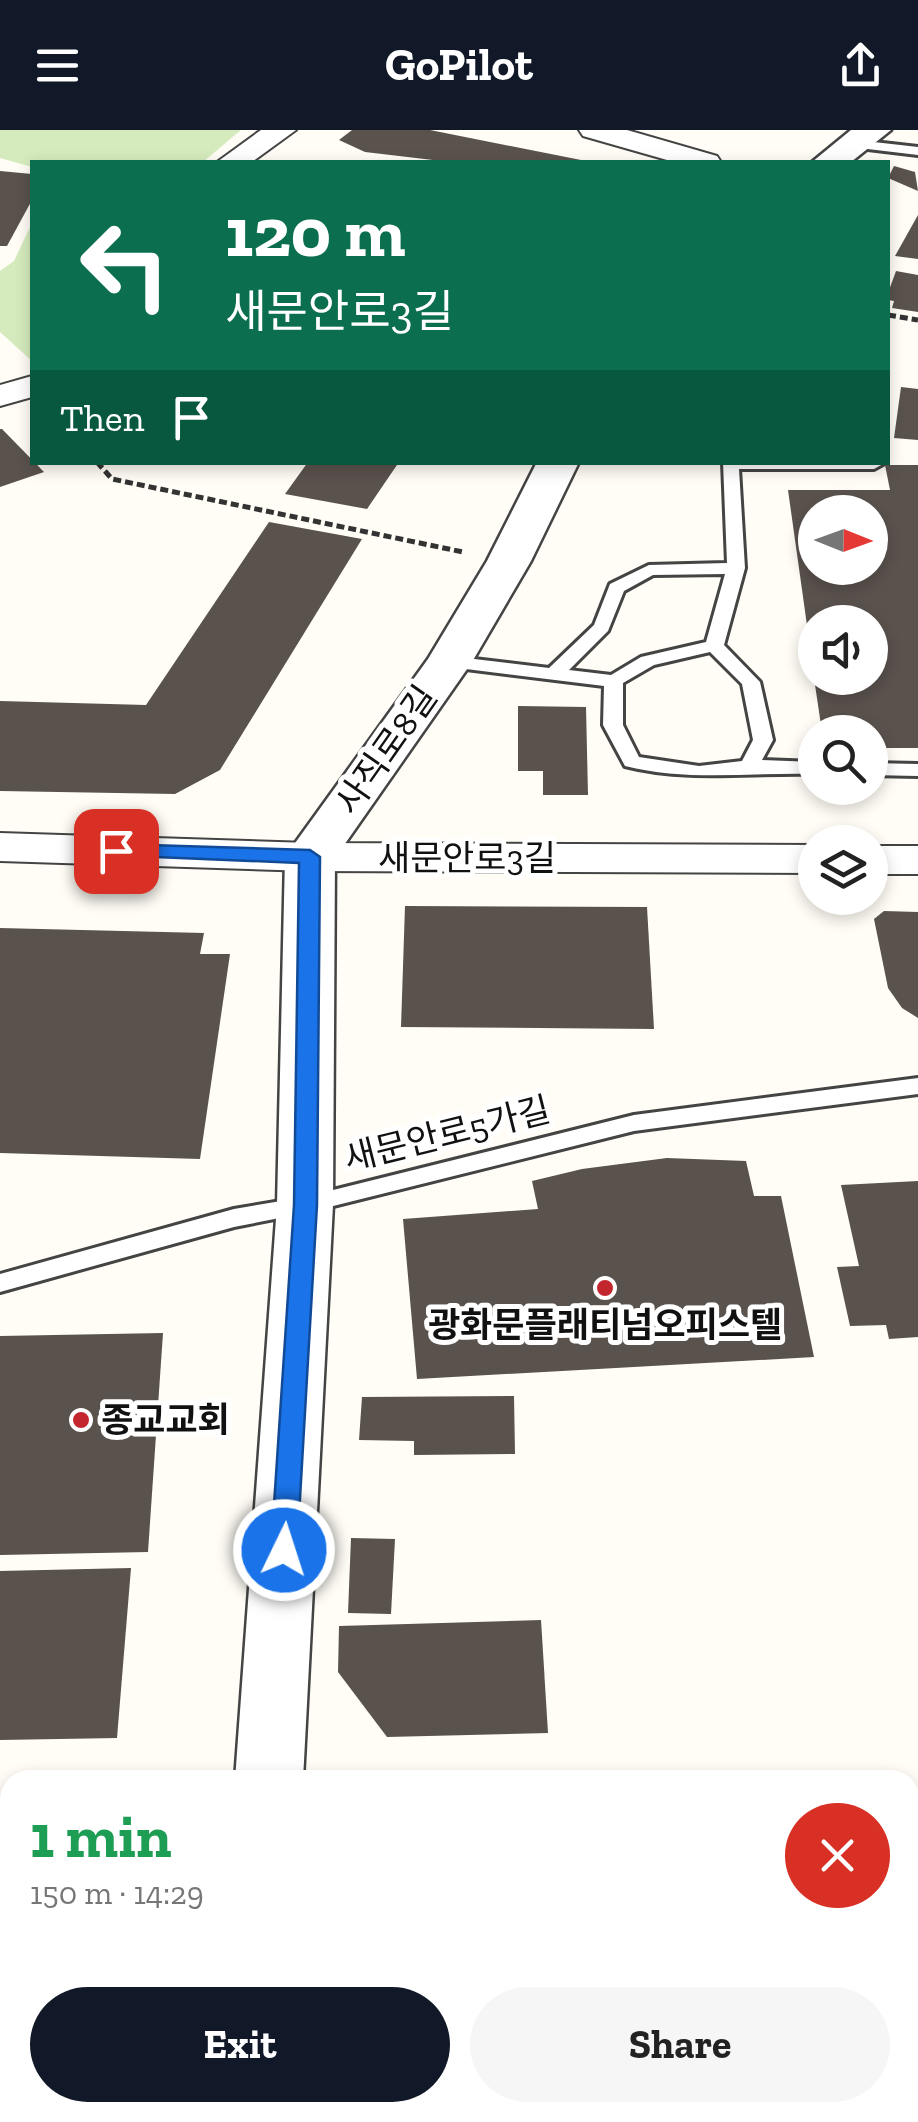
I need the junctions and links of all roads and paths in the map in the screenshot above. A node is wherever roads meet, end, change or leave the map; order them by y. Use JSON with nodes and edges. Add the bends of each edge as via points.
{"nodes":[{"id":1,"x":281,"y":130,"type":"edge"},
{"id":2,"x":594,"y":130,"type":"edge"},
{"id":3,"x":853,"y":146,"type":"edge"},
{"id":4,"x":918,"y":151,"type":"edge"},
{"id":5,"x":235,"y":160,"type":"edge"},
{"id":6,"x":699,"y":160,"type":"edge"},
{"id":7,"x":890,"y":316,"type":"edge"},
{"id":8,"x":918,"y":320,"type":"edge"},
{"id":9,"x":30,"y":387,"type":"edge"},
{"id":10,"x":0,"y":396,"type":"edge"},
{"id":11,"x":100,"y":465,"type":"edge"},
{"id":12,"x":557,"y":465,"type":"edge"},
{"id":13,"x":730,"y":465,"type":"edge"},
{"id":14,"x":509,"y":561,"type":"junction"},
{"id":15,"x":736,"y":568,"type":"junction"},
{"id":16,"x":714,"y":646,"type":"junction"},
{"id":17,"x":448,"y":662,"type":"junction"},
{"id":18,"x":555,"y":673,"type":"junction"},
{"id":19,"x":614,"y":681,"type":"junction"},
{"id":20,"x":748,"y":766,"type":"junction"},
{"id":21,"x":798,"y":767,"type":"edge"},
{"id":22,"x":888,"y":769,"type":"edge"},
{"id":23,"x":918,"y":770,"type":"edge"},
{"id":24,"x":0,"y":847,"type":"edge"},
{"id":25,"x":310,"y":857,"type":"junction"},
{"id":26,"x":798,"y":860,"type":"edge"},
{"id":27,"x":888,"y":860,"type":"edge"},
{"id":28,"x":918,"y":860,"type":"edge"},
{"id":29,"x":918,"y":1086,"type":"edge"},
{"id":30,"x":306,"y":1205,"type":"junction"},
{"id":31,"x":0,"y":1283,"type":"edge"},
{"id":32,"x":271,"y":1770,"type":"edge"}],
"edges":[{"from":1,"to":5,"type":"street"},
{"from":2,"to":6,"type":"street"},
{"from":3,"to":4,"type":"lane"},
{"from":7,"to":8,"type":"path"},
{"from":9,"to":10,"type":"street"},
{"from":11,"to":14,"type":"path","via":[[130,483]]},
{"from":12,"to":14,"type":"street","name":"사직로8길"},
{"from":13,"to":15,"type":"lane"},
{"from":14,"to":17,"type":"street","name":"사직로8길"},
{"from":15,"to":16,"type":"lane"},
{"from":15,"to":18,"type":"lane","via":[[649,570],[616,588],[602,627]]},
{"from":16,"to":19,"type":"lane","via":[[648,661]]},
{"from":16,"to":20,"type":"lane","via":[[751,682],[763,740]]},
{"from":17,"to":18,"type":"lane"},
{"from":17,"to":25,"type":"street","name":"사직로8길"},
{"from":18,"to":19,"type":"lane"},
{"from":19,"to":20,"type":"lane","via":[[613,725],[632,762],[699,772]]},
{"from":20,"to":21,"type":"lane"},
{"from":22,"to":23,"type":"lane"},
{"from":24,"to":25,"type":"street","name":"새문안로3길"},
{"from":25,"to":26,"type":"street","name":"새문안로3길"},
{"from":25,"to":30,"type":"street"},
{"from":27,"to":28,"type":"street"},
{"from":29,"to":30,"type":"lane","name":"새문안로5가길","via":[[634,1123]]},
{"from":30,"to":31,"type":"lane","name":"새문안로5가길","via":[[234,1218]]},
{"from":30,"to":32,"type":"street"}]}
